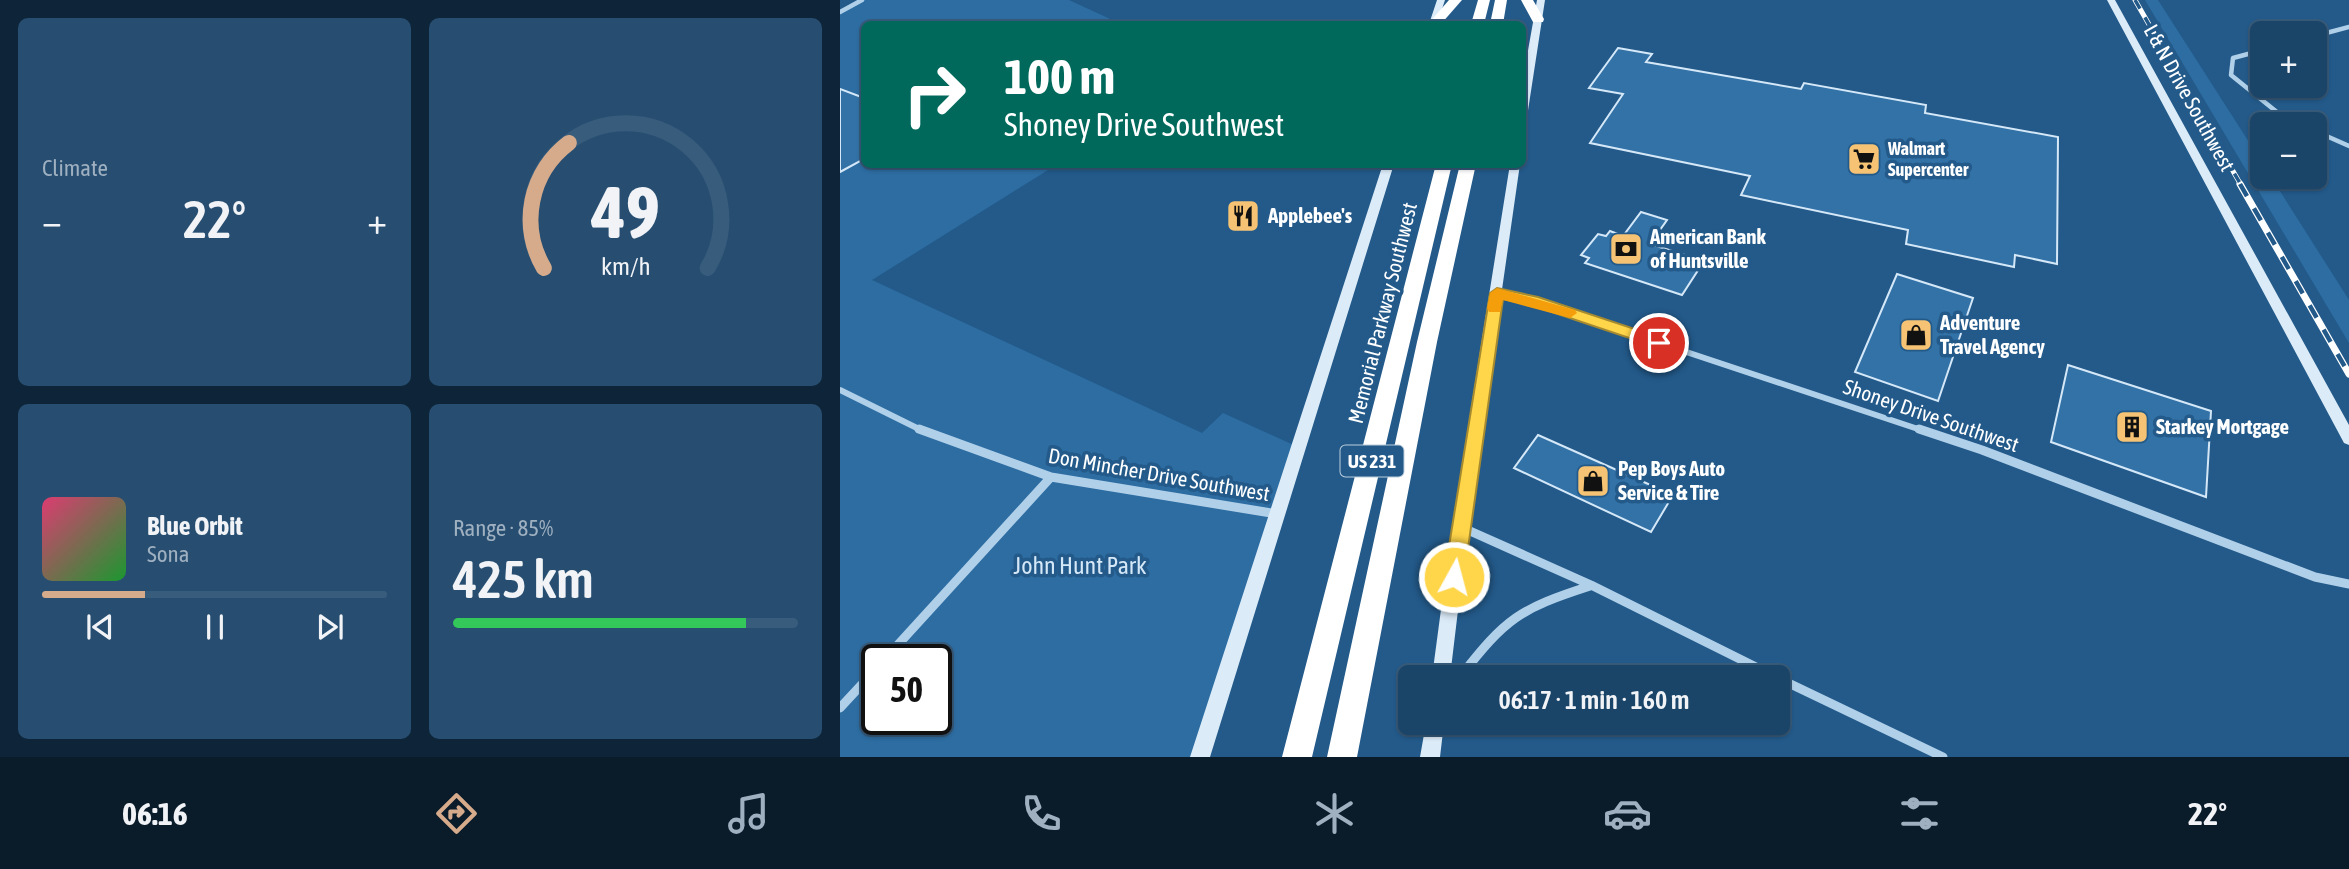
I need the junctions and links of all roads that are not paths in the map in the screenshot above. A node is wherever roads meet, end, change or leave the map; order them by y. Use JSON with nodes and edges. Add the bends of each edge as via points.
{"nodes":[{"id":1,"x":862,"y":0,"type":"edge"},
{"id":2,"x":1441,"y":0,"type":"edge"},
{"id":3,"x":1456,"y":0,"type":"edge"},
{"id":4,"x":1484,"y":0,"type":"edge"},
{"id":5,"x":1501,"y":0,"type":"edge"},
{"id":6,"x":1527,"y":0,"type":"edge"},
{"id":7,"x":1541,"y":0,"type":"edge"},
{"id":8,"x":2111,"y":0,"type":"edge"},
{"id":9,"x":840,"y":12,"type":"edge"},
{"id":10,"x":1538,"y":19,"type":"junction"},
{"id":11,"x":1435,"y":21,"type":"edge"},
{"id":12,"x":1437,"y":21,"type":"edge"},
{"id":13,"x":1479,"y":21,"type":"edge"},
{"id":14,"x":1498,"y":21,"type":"edge"},
{"id":15,"x":2349,"y":27,"type":"edge"},
{"id":16,"x":2327,"y":33,"type":"edge"},
{"id":17,"x":2250,"y":53,"type":"edge"},
{"id":18,"x":2250,"y":90,"type":"edge"},
{"id":19,"x":1526,"y":92,"type":"edge"},
{"id":20,"x":2259,"y":98,"type":"edge"},
{"id":21,"x":2277,"y":112,"type":"edge"},
{"id":22,"x":2327,"y":136,"type":"edge"},
{"id":23,"x":2349,"y":146,"type":"edge"},
{"id":24,"x":1388,"y":168,"type":"edge"},
{"id":25,"x":1443,"y":168,"type":"edge"},
{"id":26,"x":1467,"y":168,"type":"edge"},
{"id":27,"x":1514,"y":168,"type":"edge"},
{"id":28,"x":1497,"y":293,"type":"junction"},
{"id":29,"x":840,"y":390,"type":"edge"},
{"id":30,"x":2349,"y":439,"type":"edge"},
{"id":31,"x":1051,"y":477,"type":"junction"},
{"id":32,"x":1278,"y":514,"type":"junction"},
{"id":33,"x":1460,"y":527,"type":"junction"},
{"id":34,"x":2349,"y":584,"type":"edge"},
{"id":35,"x":1591,"y":585,"type":"junction"},
{"id":36,"x":899,"y":644,"type":"edge"},
{"id":37,"x":1443,"y":665,"type":"edge"},
{"id":38,"x":1469,"y":665,"type":"edge"},
{"id":39,"x":1751,"y":665,"type":"edge"},
{"id":40,"x":1790,"y":684,"type":"edge"},
{"id":41,"x":861,"y":685,"type":"edge"},
{"id":42,"x":840,"y":708,"type":"edge"},
{"id":43,"x":1433,"y":735,"type":"edge"},
{"id":44,"x":1200,"y":757,"type":"edge"},
{"id":45,"x":1297,"y":757,"type":"edge"},
{"id":46,"x":1342,"y":757,"type":"edge"},
{"id":47,"x":1430,"y":757,"type":"edge"},
{"id":48,"x":1942,"y":757,"type":"edge"}],
"edges":[{"from":1,"to":9,"type":"street"},
{"from":2,"to":11,"type":"main road"},
{"from":3,"to":12,"type":"highway"},
{"from":4,"to":13,"type":"highway"},
{"from":5,"to":14,"type":"highway"},
{"from":6,"to":10,"type":"highway"},
{"from":7,"to":10,"type":"main road"},
{"from":8,"to":30,"type":"main road","name":"L & N Drive Southwest"},
{"from":10,"to":19,"type":"main road"},
{"from":15,"to":16,"type":"street"},
{"from":17,"to":18,"type":"street","via":[[2233,58],[2231,75]]},
{"from":20,"to":21,"type":"street"},
{"from":22,"to":23,"type":"street"},
{"from":24,"to":32,"type":"main road"},
{"from":25,"to":45,"type":"highway","name":"Memorial Parkway Southwest","number":"US 231"},
{"from":26,"to":46,"type":"highway","number":"US 231"},
{"from":27,"to":28,"type":"main road"},
{"from":28,"to":33,"type":"main road"},
{"from":28,"to":34,"type":"street","name":"Shoney Drive Southwest","via":[[1982,450],[2315,577]]},
{"from":29,"to":31,"type":"street","name":"Don Mincher Drive Southwest","via":[[921,430]]},
{"from":31,"to":32,"type":"street","name":"Don Mincher Drive Southwest"},
{"from":31,"to":36,"type":"street"},
{"from":32,"to":44,"type":"main road"},
{"from":33,"to":35,"type":"street"},
{"from":33,"to":37,"type":"main road"},
{"from":35,"to":38,"type":"street","via":[[1511,620]]},
{"from":35,"to":39,"type":"street"},
{"from":40,"to":48,"type":"street"},
{"from":41,"to":42,"type":"street"},
{"from":43,"to":47,"type":"main road"}]}
